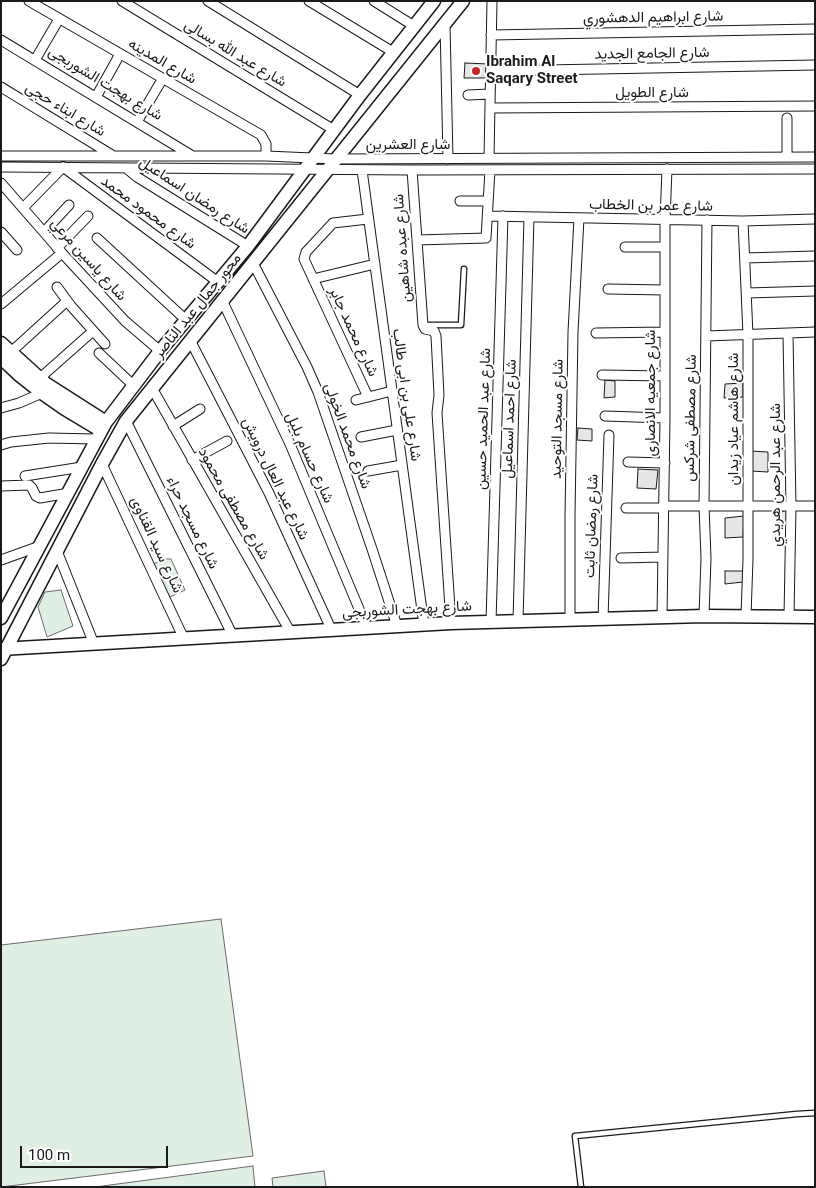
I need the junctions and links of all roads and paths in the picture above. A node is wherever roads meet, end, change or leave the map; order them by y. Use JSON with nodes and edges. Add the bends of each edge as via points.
{"nodes":[{"id":1,"x":29,"y":1,"type":"edge"},
{"id":2,"x":122,"y":1,"type":"edge"},
{"id":3,"x":208,"y":1,"type":"edge"},
{"id":4,"x":309,"y":1,"type":"edge"},
{"id":5,"x":374,"y":1,"type":"edge"},
{"id":6,"x":434,"y":1,"type":"edge"},
{"id":7,"x":463,"y":1,"type":"edge"},
{"id":8,"x":492,"y":1,"type":"edge"},
{"id":9,"x":60,"y":19,"type":"junction"},
{"id":10,"x":445,"y":24,"type":"junction"},
{"id":11,"x":414,"y":26,"type":"junction"},
{"id":12,"x":815,"y":29,"type":"edge"},
{"id":13,"x":491,"y":35,"type":"junction"},
{"id":14,"x":1,"y":40,"type":"edge"},
{"id":15,"x":393,"y":52,"type":"junction"},
{"id":16,"x":120,"y":54,"type":"junction"},
{"id":17,"x":35,"y":60,"type":"junction"},
{"id":18,"x":815,"y":65,"type":"edge"},
{"id":19,"x":490,"y":71,"type":"junction"},
{"id":20,"x":163,"y":78,"type":"junction"},
{"id":21,"x":1,"y":88,"type":"edge"},
{"id":22,"x":490,"y":94,"type":"junction"},
{"id":23,"x":360,"y":95,"type":"junction"},
{"id":24,"x":468,"y":95,"type":"dead end"},
{"id":25,"x":96,"y":97,"type":"junction"},
{"id":26,"x":815,"y":106,"type":"edge"},
{"id":27,"x":490,"y":108,"type":"junction"},
{"id":28,"x":787,"y":118,"type":"dead end"},
{"id":29,"x":137,"y":122,"type":"junction"},
{"id":30,"x":334,"y":130,"type":"junction"},
{"id":31,"x":1,"y":156,"type":"edge"},
{"id":32,"x":114,"y":156,"type":"junction"},
{"id":33,"x":192,"y":156,"type":"junction"},
{"id":34,"x":266,"y":156,"type":"junction"},
{"id":35,"x":787,"y":157,"type":"junction"},
{"id":36,"x":815,"y":157,"type":"edge"},
{"id":37,"x":489,"y":158,"type":"junction"},
{"id":38,"x":335,"y":159,"type":"junction"},
{"id":39,"x":448,"y":159,"type":"junction"},
{"id":40,"x":310,"y":163,"type":"junction"},
{"id":41,"x":1,"y":167,"type":"edge"},
{"id":42,"x":63,"y":167,"type":"junction"},
{"id":43,"x":126,"y":168,"type":"junction"},
{"id":44,"x":667,"y":169,"type":"junction"},
{"id":45,"x":815,"y":169,"type":"edge"},
{"id":46,"x":326,"y":170,"type":"junction"},
{"id":47,"x":362,"y":170,"type":"junction"},
{"id":48,"x":412,"y":170,"type":"junction"},
{"id":49,"x":490,"y":170,"type":"junction"},
{"id":50,"x":1,"y":183,"type":"edge"},
{"id":51,"x":460,"y":201,"type":"dead end"},
{"id":52,"x":488,"y":201,"type":"junction"},
{"id":53,"x":69,"y":205,"type":"dead end"},
{"id":54,"x":23,"y":208,"type":"junction"},
{"id":55,"x":88,"y":216,"type":"dead end"},
{"id":56,"x":488,"y":216,"type":"junction"},
{"id":57,"x":503,"y":216,"type":"junction"},
{"id":58,"x":529,"y":217,"type":"junction"},
{"id":59,"x":579,"y":218,"type":"junction"},
{"id":60,"x":368,"y":219,"type":"junction"},
{"id":61,"x":815,"y":219,"type":"edge"},
{"id":62,"x":665,"y":220,"type":"junction"},
{"id":63,"x":708,"y":220,"type":"junction"},
{"id":64,"x":743,"y":221,"type":"junction"},
{"id":65,"x":1,"y":232,"type":"edge"},
{"id":66,"x":44,"y":232,"type":"junction"},
{"id":67,"x":97,"y":238,"type":"dead end"},
{"id":68,"x":417,"y":240,"type":"junction"},
{"id":69,"x":5,"y":242,"type":"edge"},
{"id":70,"x":248,"y":246,"type":"junction"},
{"id":71,"x":625,"y":246,"type":"dead end"},
{"id":72,"x":665,"y":247,"type":"junction"},
{"id":73,"x":17,"y":250,"type":"dead end"},
{"id":74,"x":59,"y":250,"type":"junction"},
{"id":75,"x":815,"y":256,"type":"edge"},
{"id":76,"x":745,"y":258,"type":"junction"},
{"id":77,"x":253,"y":263,"type":"junction"},
{"id":78,"x":375,"y":264,"type":"junction"},
{"id":79,"x":464,"y":269,"type":"dead end"},
{"id":80,"x":313,"y":279,"type":"junction"},
{"id":81,"x":218,"y":282,"type":"junction"},
{"id":82,"x":57,"y":287,"type":"dead end"},
{"id":83,"x":608,"y":289,"type":"dead end"},
{"id":84,"x":664,"y":290,"type":"junction"},
{"id":85,"x":815,"y":291,"type":"edge"},
{"id":86,"x":747,"y":293,"type":"junction"},
{"id":87,"x":222,"y":300,"type":"junction"},
{"id":88,"x":67,"y":301,"type":"junction"},
{"id":89,"x":1,"y":304,"type":"edge"},
{"id":90,"x":186,"y":320,"type":"junction"},
{"id":91,"x":423,"y":324,"type":"junction"},
{"id":92,"x":93,"y":331,"type":"junction"},
{"id":93,"x":664,"y":332,"type":"junction"},
{"id":94,"x":815,"y":332,"type":"edge"},
{"id":95,"x":596,"y":333,"type":"dead end"},
{"id":96,"x":788,"y":334,"type":"junction"},
{"id":97,"x":748,"y":335,"type":"junction"},
{"id":98,"x":706,"y":336,"type":"junction"},
{"id":99,"x":190,"y":340,"type":"junction"},
{"id":100,"x":105,"y":344,"type":"dead end"},
{"id":101,"x":4,"y":351,"type":"edge"},
{"id":102,"x":160,"y":351,"type":"junction"},
{"id":103,"x":99,"y":353,"type":"dead end"},
{"id":104,"x":602,"y":375,"type":"dead end"},
{"id":105,"x":665,"y":376,"type":"junction"},
{"id":106,"x":40,"y":378,"type":"junction"},
{"id":107,"x":133,"y":385,"type":"junction"},
{"id":108,"x":152,"y":388,"type":"junction"},
{"id":109,"x":392,"y":391,"type":"junction"},
{"id":110,"x":42,"y":393,"type":"junction"},
{"id":111,"x":368,"y":397,"type":"junction"},
{"id":112,"x":356,"y":400,"type":"dead end"},
{"id":113,"x":1,"y":408,"type":"edge"},
{"id":114,"x":200,"y":409,"type":"dead end"},
{"id":115,"x":605,"y":416,"type":"dead end"},
{"id":116,"x":665,"y":418,"type":"junction"},
{"id":117,"x":126,"y":421,"type":"junction"},
{"id":118,"x":173,"y":426,"type":"junction"},
{"id":119,"x":397,"y":430,"type":"junction"},
{"id":120,"x":101,"y":431,"type":"junction"},
{"id":121,"x":609,"y":434,"type":"dead end"},
{"id":122,"x":361,"y":437,"type":"dead end"},
{"id":123,"x":227,"y":441,"type":"dead end"},
{"id":124,"x":1,"y":446,"type":"edge"},
{"id":125,"x":192,"y":460,"type":"junction"},
{"id":126,"x":628,"y":462,"type":"dead end"},
{"id":127,"x":665,"y":463,"type":"junction"},
{"id":128,"x":102,"y":464,"type":"junction"},
{"id":129,"x":402,"y":465,"type":"junction"},
{"id":130,"x":82,"y":468,"type":"junction"},
{"id":131,"x":368,"y":471,"type":"dead end"},
{"id":132,"x":25,"y":476,"type":"dead end"},
{"id":133,"x":1,"y":486,"type":"edge"},
{"id":134,"x":68,"y":493,"type":"junction"},
{"id":135,"x":704,"y":506,"type":"junction"},
{"id":136,"x":748,"y":506,"type":"junction"},
{"id":137,"x":792,"y":506,"type":"junction"},
{"id":138,"x":815,"y":506,"type":"edge"},
{"id":139,"x":664,"y":507,"type":"junction"},
{"id":140,"x":626,"y":508,"type":"dead end"},
{"id":141,"x":40,"y":546,"type":"junction"},
{"id":142,"x":57,"y":551,"type":"junction"},
{"id":143,"x":663,"y":557,"type":"junction"},
{"id":144,"x":621,"y":558,"type":"dead end"},
{"id":145,"x":1,"y":560,"type":"edge"},
{"id":146,"x":704,"y":616,"type":"junction"},
{"id":147,"x":746,"y":616,"type":"junction"},
{"id":148,"x":662,"y":617,"type":"junction"},
{"id":149,"x":789,"y":617,"type":"junction"},
{"id":150,"x":815,"y":617,"type":"edge"},
{"id":151,"x":1,"y":618,"type":"edge"},
{"id":152,"x":603,"y":619,"type":"junction"},
{"id":153,"x":570,"y":620,"type":"junction"},
{"id":154,"x":518,"y":621,"type":"junction"},
{"id":155,"x":491,"y":622,"type":"junction"},
{"id":156,"x":451,"y":623,"type":"junction"},
{"id":157,"x":424,"y":625,"type":"junction"},
{"id":158,"x":397,"y":626,"type":"junction"},
{"id":159,"x":367,"y":628,"type":"junction"},
{"id":160,"x":332,"y":631,"type":"junction"},
{"id":161,"x":290,"y":633,"type":"junction"},
{"id":162,"x":233,"y":636,"type":"junction"},
{"id":163,"x":184,"y":639,"type":"junction"},
{"id":164,"x":94,"y":644,"type":"junction"},
{"id":165,"x":3,"y":652,"type":"edge"},
{"id":166,"x":815,"y":1113,"type":"edge"},
{"id":167,"x":581,"y":1187,"type":"edge"}],
"edges":[{"from":1,"to":9,"type":"street","name":"شارع المدينه"},
{"from":2,"to":30,"type":"street","name":"شارع عبد الله بسالى"},
{"from":3,"to":23,"type":"street"},
{"from":4,"to":15,"type":"street"},
{"from":5,"to":11,"type":"street"},
{"from":6,"to":11,"type":"street","name":"محور جمال عبد الناصر"},
{"from":7,"to":10,"type":"street","name":"محور جمال عبد الناصر"},
{"from":8,"to":13,"type":"street"},
{"from":9,"to":16,"type":"street","name":"شارع المدينه"},
{"from":9,"to":17,"type":"street"},
{"from":10,"to":38,"type":"street","name":"محور جمال عبد الناصر"},
{"from":10,"to":39,"type":"street"},
{"from":11,"to":15,"type":"street","name":"محور جمال عبد الناصر"},
{"from":12,"to":13,"type":"street","name":"شارع ابراهيم الدهشوري"},
{"from":13,"to":19,"type":"street"},
{"from":14,"to":17,"type":"street","name":"شارع بهجت الشوربجى"},
{"from":15,"to":23,"type":"street","name":"محور جمال عبد الناصر"},
{"from":16,"to":20,"type":"street","name":"شارع المدينه"},
{"from":16,"to":25,"type":"street"},
{"from":17,"to":25,"type":"street","name":"شارع بهجت الشوربجى"},
{"from":18,"to":19,"type":"street","name":"شارع الجامع الجديد"},
{"from":19,"to":22,"type":"street"},
{"from":20,"to":29,"type":"street"},
{"from":20,"to":34,"type":"street","name":"شارع المدينه","via":[[261,135],[266,144]]},
{"from":21,"to":32,"type":"street","name":"شارع ابناء حجى"},
{"from":22,"to":24,"type":"street"},
{"from":22,"to":27,"type":"street"},
{"from":23,"to":30,"type":"street","name":"محور جمال عبد الناصر"},
{"from":25,"to":29,"type":"street","name":"شارع بهجت الشوربجى"},
{"from":26,"to":27,"type":"street","name":"شارع الطويل"},
{"from":27,"to":37,"type":"street"},
{"from":28,"to":35,"type":"street"},
{"from":29,"to":33,"type":"street","name":"شارع بهجت الشوربجى"},
{"from":30,"to":40,"type":"street","name":"محور جمال عبد الناصر"},
{"from":31,"to":32,"type":"street","name":"شارع العشرين"},
{"from":32,"to":33,"type":"street","name":"شارع العشرين"},
{"from":33,"to":34,"type":"street","name":"شارع العشرين"},
{"from":34,"to":40,"type":"street","name":"شارع العشرين"},
{"from":35,"to":36,"type":"street","name":"شارع العشرين"},
{"from":35,"to":37,"type":"street","name":"شارع العشرين"},
{"from":37,"to":39,"type":"street","name":"شارع العشرين"},
{"from":38,"to":39,"type":"street","name":"شارع العشرين"},
{"from":38,"to":40,"type":"street","name":"شارع العشرين"},
{"from":38,"to":46,"type":"street","name":"محور جمال عبد الناصر"},
{"from":40,"to":43,"type":"street","name":"شارع العشرين"},
{"from":40,"to":46,"type":"street","name":"شارع العشرين"},
{"from":40,"to":70,"type":"street","name":"محور جمال عبد الناصر"},
{"from":41,"to":42,"type":"street","name":"شارع العشرين"},
{"from":42,"to":43,"type":"street","name":"شارع العشرين"},
{"from":42,"to":54,"type":"street"},
{"from":42,"to":81,"type":"street","name":"شارع محمود محمد"},
{"from":43,"to":70,"type":"street","name":"شارع رمضان اسماعيل"},
{"from":44,"to":45,"type":"street","name":"شارع العشرين"},
{"from":44,"to":49,"type":"street","name":"شارع العشرين"},
{"from":44,"to":62,"type":"street","name":"شارع جمعيه الانصارى"},
{"from":46,"to":47,"type":"street","name":"شارع العشرين"},
{"from":46,"to":77,"type":"street","name":"محور جمال عبد الناصر"},
{"from":47,"to":48,"type":"street","name":"شارع العشرين"},
{"from":47,"to":60,"type":"street","name":"شارع على بن ابى طالب"},
{"from":48,"to":49,"type":"street","name":"شارع العشرين"},
{"from":48,"to":68,"type":"street","name":"شارع عبده شاهين"},
{"from":49,"to":52,"type":"street"},
{"from":50,"to":54,"type":"street","name":"شارع ياسين مرعي"},
{"from":51,"to":52,"type":"street"},
{"from":52,"to":56,"type":"street"},
{"from":53,"to":66,"type":"street"},
{"from":54,"to":66,"type":"street","name":"شارع ياسين مرعي"},
{"from":55,"to":74,"type":"street"},
{"from":56,"to":57,"type":"street","name":"شارع عمر بن الخطاب"},
{"from":56,"to":68,"type":"street","via":[[486,238]]},
{"from":57,"to":58,"type":"street","name":"شارع عمر بن الخطاب"},
{"from":57,"to":155,"type":"street","name":"شارع عبد الحميد حسين"},
{"from":58,"to":59,"type":"street","name":"شارع عمر بن الخطاب"},
{"from":58,"to":154,"type":"street","name":"شارع احمد اسماعيل"},
{"from":59,"to":62,"type":"street","name":"شارع عمر بن الخطاب"},
{"from":59,"to":153,"type":"street","name":"شارع مسجد التوحيد","via":[[573,342]]},
{"from":60,"to":78,"type":"street","name":"شارع على بن ابى طالب"},
{"from":60,"to":80,"type":"street","name":"شارع محمد جابر","via":[[333,223],[312,245],[304,260]]},
{"from":61,"to":64,"type":"street","name":"شارع عمر بن الخطاب"},
{"from":62,"to":63,"type":"street","name":"شارع عمر بن الخطاب"},
{"from":62,"to":72,"type":"street","name":"شارع جمعيه الانصارى"},
{"from":63,"to":64,"type":"street","name":"شارع عمر بن الخطاب"},
{"from":63,"to":98,"type":"street","name":"شارع مصطفى شركس"},
{"from":64,"to":76,"type":"street","name":"شارع هاشم عياد زيدان"},
{"from":65,"to":69,"type":"street"},
{"from":66,"to":74,"type":"street","name":"شارع ياسين مرعي"},
{"from":67,"to":90,"type":"street"},
{"from":68,"to":91,"type":"street","name":"شارع عبده شاهين"},
{"from":69,"to":73,"type":"street"},
{"from":70,"to":81,"type":"street","name":"محور جمال عبد الناصر"},
{"from":71,"to":72,"type":"street"},
{"from":72,"to":84,"type":"street","name":"شارع جمعيه الانصارى"},
{"from":74,"to":89,"type":"street"},
{"from":74,"to":102,"type":"street","name":"شارع ياسين مرعي","via":[[125,321]]},
{"from":75,"to":76,"type":"street"},
{"from":76,"to":86,"type":"street","name":"شارع هاشم عياد زيدان"},
{"from":77,"to":87,"type":"street","name":"محور جمال عبد الناصر"},
{"from":77,"to":158,"type":"street","name":"شارع محمد الخولى","via":[[318,392]]},
{"from":78,"to":80,"type":"street"},
{"from":78,"to":109,"type":"street","name":"شارع على بن ابى طالب"},
{"from":79,"to":91,"type":"lane","via":[[461,325]]},
{"from":80,"to":111,"type":"street","name":"شارع محمد جابر"},
{"from":81,"to":90,"type":"street","name":"محور جمال عبد الناصر"},
{"from":82,"to":88,"type":"street"},
{"from":83,"to":84,"type":"street"},
{"from":84,"to":93,"type":"street","name":"شارع جمعيه الانصارى"},
{"from":85,"to":86,"type":"street"},
{"from":86,"to":97,"type":"street","name":"شارع هاشم عياد زيدان"},
{"from":87,"to":99,"type":"street","name":"محور جمال عبد الناصر"},
{"from":87,"to":159,"type":"street","name":"شارع حسام بلبل","via":[[290,444]]},
{"from":88,"to":92,"type":"street"},
{"from":88,"to":101,"type":"street"},
{"from":90,"to":102,"type":"street","name":"محور جمال عبد الناصر"},
{"from":91,"to":156,"type":"street","via":[[436,336],[437,413]]},
{"from":92,"to":100,"type":"street"},
{"from":92,"to":106,"type":"street"},
{"from":93,"to":95,"type":"street"},
{"from":93,"to":105,"type":"street","name":"شارع جمعيه الانصارى"},
{"from":94,"to":96,"type":"street"},
{"from":96,"to":97,"type":"street"},
{"from":96,"to":137,"type":"street","name":"شارع عبد الرحمن هريدي"},
{"from":97,"to":98,"type":"street"},
{"from":97,"to":136,"type":"street","name":"شارع هاشم عياد زيدان"},
{"from":98,"to":135,"type":"street","name":"شارع مصطفى شركس"},
{"from":99,"to":108,"type":"street","name":"محور جمال عبد الناصر"},
{"from":99,"to":160,"type":"street","name":"شارع عبد العال درويش","via":[[269,493]]},
{"from":101,"to":106,"type":"street"},
{"from":101,"to":110,"type":"street","via":[[18,374]]},
{"from":102,"to":107,"type":"street","name":"محور جمال عبد الناصر"},
{"from":103,"to":107,"type":"street"},
{"from":104,"to":105,"type":"street"},
{"from":105,"to":116,"type":"street","name":"شارع جمعيه الانصارى"},
{"from":106,"to":120,"type":"street"},
{"from":107,"to":120,"type":"street","name":"محور جمال عبد الناصر"},
{"from":108,"to":117,"type":"street","name":"محور جمال عبد الناصر"},
{"from":108,"to":118,"type":"street","name":"شارع مصطفى محمود"},
{"from":109,"to":111,"type":"street"},
{"from":109,"to":119,"type":"street","name":"شارع على بن ابى طالب"},
{"from":110,"to":113,"type":"street"},
{"from":110,"to":120,"type":"street"},
{"from":111,"to":112,"type":"street"},
{"from":114,"to":118,"type":"street"},
{"from":115,"to":116,"type":"street"},
{"from":116,"to":127,"type":"street","name":"شارع جمعيه الانصارى"},
{"from":117,"to":128,"type":"street","name":"محور جمال عبد الناصر"},
{"from":117,"to":162,"type":"street","name":"شارع مسجد حراء"},
{"from":118,"to":125,"type":"street","name":"شارع مصطفى محمود"},
{"from":119,"to":122,"type":"street"},
{"from":119,"to":129,"type":"street","name":"شارع على بن ابى طالب"},
{"from":120,"to":124,"type":"street"},
{"from":120,"to":130,"type":"street","name":"محور جمال عبد الناصر"},
{"from":121,"to":152,"type":"street","name":"شارع رمضان ثابت"},
{"from":123,"to":125,"type":"street"},
{"from":125,"to":161,"type":"street","name":"شارع مصطفى محمود"},
{"from":126,"to":127,"type":"street"},
{"from":127,"to":139,"type":"street","name":"شارع جمعيه الانصارى"},
{"from":128,"to":142,"type":"street","name":"محور جمال عبد الناصر"},
{"from":128,"to":163,"type":"street","name":"شارع سيد القناوى"},
{"from":129,"to":131,"type":"street"},
{"from":129,"to":157,"type":"street","name":"شارع على بن ابى طالب"},
{"from":130,"to":132,"type":"street"},
{"from":130,"to":134,"type":"street","name":"محور جمال عبد الناصر"},
{"from":133,"to":134,"type":"street","via":[[28,485],[40,498]]},
{"from":134,"to":141,"type":"street","name":"محور جمال عبد الناصر"},
{"from":135,"to":136,"type":"street"},
{"from":135,"to":139,"type":"street"},
{"from":135,"to":146,"type":"street","name":"شارع مصطفى شركس"},
{"from":136,"to":137,"type":"street"},
{"from":136,"to":147,"type":"street","name":"شارع هاشم عياد زيدان"},
{"from":137,"to":138,"type":"street"},
{"from":137,"to":149,"type":"street","name":"شارع عبد الرحمن هريدي"},
{"from":139,"to":140,"type":"street"},
{"from":139,"to":143,"type":"street","name":"شارع جمعيه الانصارى"},
{"from":141,"to":145,"type":"street"},
{"from":141,"to":151,"type":"street","name":"محور جمال عبد الناصر"},
{"from":142,"to":164,"type":"street"},
{"from":142,"to":165,"type":"street","name":"محور جمال عبد الناصر"},
{"from":143,"to":144,"type":"street"},
{"from":143,"to":148,"type":"street","name":"شارع جمعيه الانصارى"},
{"from":146,"to":147,"type":"street","name":"شارع بهجت الشوربجى"},
{"from":146,"to":148,"type":"street","name":"شارع بهجت الشوربجى"},
{"from":147,"to":149,"type":"street","name":"شارع بهجت الشوربجى"},
{"from":148,"to":152,"type":"street","name":"شارع بهجت الشوربجى"},
{"from":149,"to":150,"type":"street","name":"شارع بهجت الشوربجى"},
{"from":152,"to":153,"type":"street","name":"شارع بهجت الشوربجى"},
{"from":153,"to":154,"type":"street","name":"شارع بهجت الشوربجى"},
{"from":154,"to":155,"type":"street","name":"شارع بهجت الشوربجى"},
{"from":155,"to":156,"type":"street","name":"شارع بهجت الشوربجى"},
{"from":156,"to":157,"type":"street","name":"شارع بهجت الشوربجى"},
{"from":157,"to":158,"type":"street","name":"شارع بهجت الشوربجى"},
{"from":158,"to":159,"type":"street","name":"شارع بهجت الشوربجى"},
{"from":159,"to":160,"type":"street","name":"شارع بهجت الشوربجى"},
{"from":160,"to":161,"type":"street","name":"شارع بهجت الشوربجى"},
{"from":161,"to":162,"type":"street","name":"شارع بهجت الشوربجى"},
{"from":162,"to":163,"type":"street","name":"شارع بهجت الشوربجى"},
{"from":163,"to":164,"type":"street","name":"شارع بهجت الشوربجى"},
{"from":164,"to":165,"type":"street","name":"شارع بهجت الشوربجى"},
{"from":166,"to":167,"type":"lane","via":[[575,1136]]}]}
